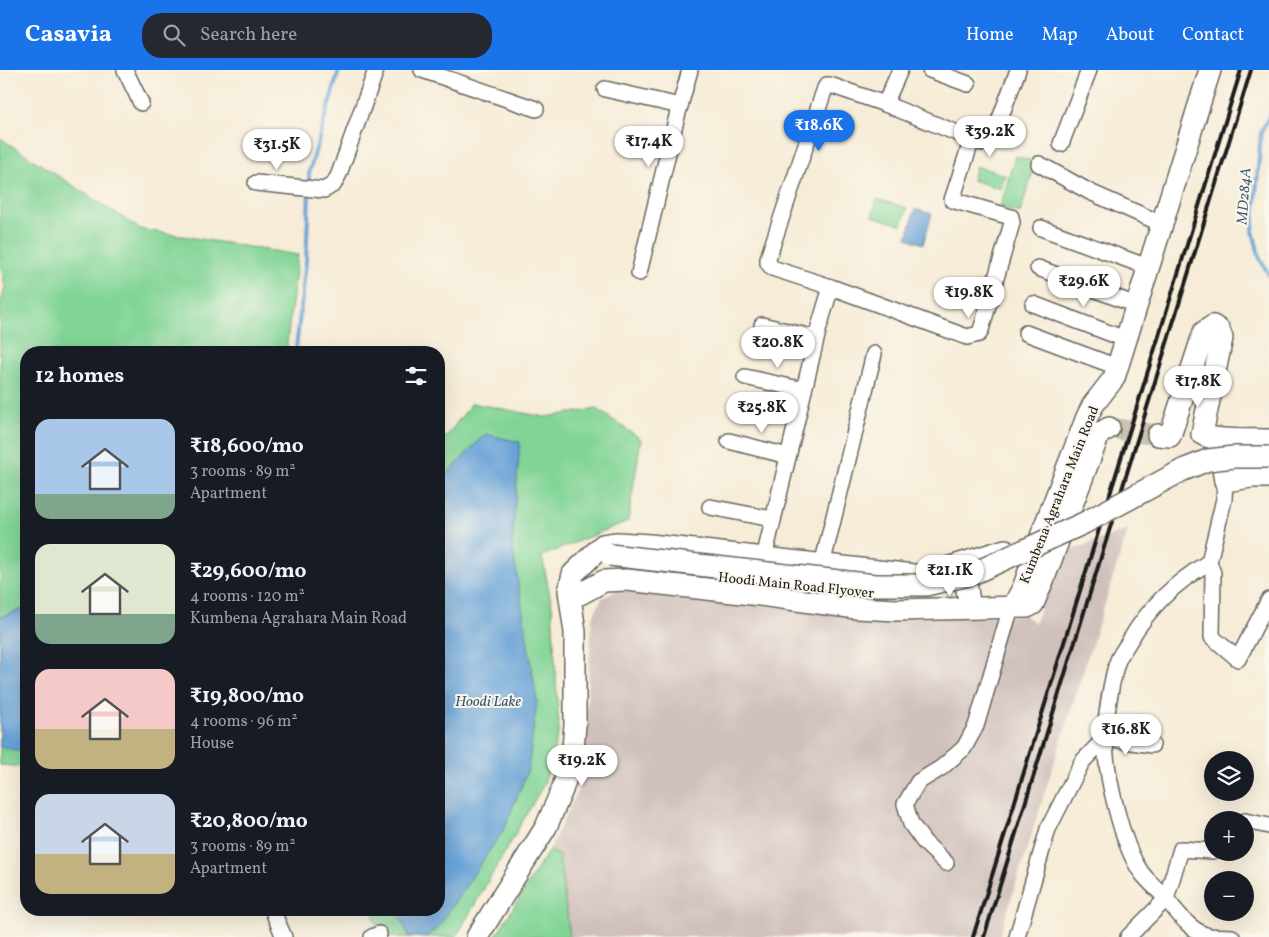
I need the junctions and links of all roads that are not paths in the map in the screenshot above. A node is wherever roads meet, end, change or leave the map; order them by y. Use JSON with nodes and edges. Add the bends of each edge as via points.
{"nodes":[{"id":1,"x":125,"y":70,"type":"edge"},
{"id":2,"x":376,"y":70,"type":"edge"},
{"id":3,"x":422,"y":70,"type":"edge"},
{"id":4,"x":690,"y":70,"type":"edge"},
{"id":5,"x":900,"y":70,"type":"edge"},
{"id":6,"x":930,"y":70,"type":"edge"},
{"id":7,"x":1018,"y":70,"type":"edge"},
{"id":8,"x":1088,"y":70,"type":"edge"},
{"id":9,"x":1210,"y":70,"type":"edge"},
{"id":10,"x":968,"y":84,"type":"dead end"},
{"id":11,"x":605,"y":89,"type":"dead end"},
{"id":12,"x":141,"y":103,"type":"dead end"},
{"id":13,"x":885,"y":104,"type":"junction"},
{"id":14,"x":680,"y":106,"type":"junction"},
{"id":15,"x":536,"y":109,"type":"dead end"},
{"id":16,"x":972,"y":138,"type":"junction"},
{"id":17,"x":1061,"y":144,"type":"dead end"},
{"id":18,"x":1039,"y":164,"type":"dead end"},
{"id":19,"x":256,"y":184,"type":"dead end"},
{"id":20,"x":1162,"y":224,"type":"junction"},
{"id":21,"x":1041,"y":228,"type":"dead end"},
{"id":22,"x":1148,"y":267,"type":"junction"},
{"id":23,"x":1038,"y":268,"type":"dead end"},
{"id":24,"x":639,"y":273,"type":"dead end"},
{"id":25,"x":831,"y":287,"type":"junction"},
{"id":26,"x":1033,"y":304,"type":"dead end"},
{"id":27,"x":1136,"y":306,"type":"junction"},
{"id":28,"x":762,"y":325,"type":"dead end"},
{"id":29,"x":1026,"y":333,"type":"dead end"},
{"id":30,"x":816,"y":338,"type":"junction"},
{"id":31,"x":1125,"y":339,"type":"junction"},
{"id":32,"x":874,"y":354,"type":"dead end"},
{"id":33,"x":1117,"y":367,"type":"junction"},
{"id":34,"x":745,"y":377,"type":"dead end"},
{"id":35,"x":804,"y":390,"type":"junction"},
{"id":36,"x":1109,"y":428,"type":"dead end"},
{"id":37,"x":1158,"y":435,"type":"tunnel mouth"},
{"id":38,"x":1217,"y":438,"type":"junction"},
{"id":39,"x":1269,"y":440,"type":"edge"},
{"id":40,"x":729,"y":441,"type":"dead end"},
{"id":41,"x":788,"y":456,"type":"junction"},
{"id":42,"x":1269,"y":457,"type":"edge"},
{"id":43,"x":1269,"y":469,"type":"edge"},
{"id":44,"x":1269,"y":477,"type":"edge"},
{"id":45,"x":1225,"y":481,"type":"junction"},
{"id":46,"x":710,"y":508,"type":"dead end"},
{"id":47,"x":772,"y":519,"type":"junction"},
{"id":48,"x":1042,"y":534,"type":"junction"},
{"id":49,"x":764,"y":558,"type":"junction"},
{"id":50,"x":586,"y":561,"type":"junction"},
{"id":51,"x":1209,"y":562,"type":"junction"},
{"id":52,"x":963,"y":564,"type":"junction"},
{"id":53,"x":822,"y":565,"type":"junction"},
{"id":54,"x":578,"y":596,"type":"junction"},
{"id":55,"x":1269,"y":600,"type":"edge"},
{"id":56,"x":1017,"y":607,"type":"junction"},
{"id":57,"x":970,"y":608,"type":"junction"},
{"id":58,"x":1105,"y":738,"type":"junction"},
{"id":59,"x":1152,"y":745,"type":"dead end"},
{"id":60,"x":1254,"y":822,"type":"edge"},
{"id":61,"x":1269,"y":826,"type":"edge"},
{"id":62,"x":1204,"y":850,"type":"edge"},
{"id":63,"x":946,"y":863,"type":"dead end"},
{"id":64,"x":1166,"y":899,"type":"junction"},
{"id":65,"x":275,"y":916,"type":"edge"},
{"id":66,"x":284,"y":937,"type":"edge"},
{"id":67,"x":477,"y":937,"type":"edge"},
{"id":68,"x":1018,"y":937,"type":"edge"},
{"id":69,"x":1128,"y":937,"type":"edge"},
{"id":70,"x":1209,"y":937,"type":"edge"},
{"id":71,"x":1232,"y":937,"type":"edge"}],
"edges":[{"from":1,"to":12,"type":"street"},
{"from":2,"to":19,"type":"street","via":[[334,184],[319,190]]},
{"from":3,"to":15,"type":"street"},
{"from":4,"to":14,"type":"street"},
{"from":5,"to":13,"type":"street"},
{"from":6,"to":10,"type":"street"},
{"from":7,"to":16,"type":"street","via":[[992,140],[980,144]]},
{"from":8,"to":17,"type":"street"},
{"from":9,"to":20,"type":"street","name":"Kumbena Agrahara Main Road"},
{"from":11,"to":14,"type":"street"},
{"from":13,"to":16,"type":"street"},
{"from":13,"to":25,"type":"street","via":[[827,85],[768,258],[772,268]]},
{"from":14,"to":24,"type":"street"},
{"from":16,"to":25,"type":"street","via":[[952,200],[1011,217],[1012,223],[979,334],[967,337]]},
{"from":18,"to":20,"type":"street","via":[[1090,192]]},
{"from":20,"to":22,"type":"street","name":"Kumbena Agrahara Main Road"},
{"from":21,"to":22,"type":"street"},
{"from":22,"to":27,"type":"street","name":"Kumbena Agrahara Main Road"},
{"from":23,"to":27,"type":"street"},
{"from":25,"to":30,"type":"street"},
{"from":26,"to":31,"type":"street"},
{"from":27,"to":31,"type":"street","name":"Kumbena Agrahara Main Road"},
{"from":28,"to":30,"type":"street"},
{"from":29,"to":33,"type":"street"},
{"from":30,"to":35,"type":"street"},
{"from":31,"to":33,"type":"street","name":"Kumbena Agrahara Main Road"},
{"from":32,"to":53,"type":"street"},
{"from":33,"to":48,"type":"street","name":"Kumbena Agrahara Main Road","via":[[1114,378],[1090,411]]},
{"from":34,"to":35,"type":"street"},
{"from":35,"to":41,"type":"street"},
{"from":36,"to":56,"type":"street","name":"Kumbena Agrahara Main Road","via":[[1099,434],[1033,604]]},
{"from":37,"to":38,"type":"street","via":[[1170,436],[1204,332],[1213,326],[1222,338],[1202,434]]},
{"from":38,"to":39,"type":"street"},
{"from":38,"to":45,"type":"street"},
{"from":40,"to":41,"type":"street"},
{"from":41,"to":47,"type":"street"},
{"from":42,"to":50,"type":"street","name":"Hoodi Main Road Flyover","bridge":true,"via":[[1208,460],[1084,523],[972,574],[926,585],[875,585],[610,555]]},
{"from":43,"to":54,"type":"street","name":"Hoodi Main Road Flyover","via":[[1246,467],[1189,479],[1086,533],[997,574],[949,590],[907,596],[856,594],[604,569],[593,575]]},
{"from":44,"to":45,"type":"street"},
{"from":45,"to":51,"type":"street","via":[[1224,499]]},
{"from":46,"to":47,"type":"street"},
{"from":47,"to":49,"type":"street"},
{"from":48,"to":52,"type":"street","via":[[1002,552]]},
{"from":48,"to":56,"type":"street","name":"Kumbena Agrahara Main Road"},
{"from":49,"to":50,"type":"street","via":[[617,543],[603,545]]},
{"from":49,"to":53,"type":"street"},
{"from":50,"to":54,"type":"street","via":[[573,574],[569,591]]},
{"from":51,"to":55,"type":"street","via":[[1213,574],[1212,637],[1238,659]]},
{"from":51,"to":58,"type":"street","via":[[1168,591],[1140,623],[1118,660]]},
{"from":52,"to":53,"type":"street","via":[[922,576]]},
{"from":52,"to":57,"type":"street"},
{"from":54,"to":57,"type":"street","via":[[604,581],[627,580],[856,608]]},
{"from":54,"to":67,"type":"street","via":[[572,759],[546,827]]},
{"from":56,"to":57,"type":"street"},
{"from":56,"to":63,"type":"street","via":[[976,726],[964,748],[918,782],[905,804],[911,824]]},
{"from":58,"to":59,"type":"street"},
{"from":58,"to":64,"type":"street","via":[[1110,777],[1126,840],[1141,872]]},
{"from":58,"to":68,"type":"street","via":[[1082,762],[1048,829]]},
{"from":60,"to":61,"type":"street"},
{"from":62,"to":64,"type":"street","via":[[1181,849]]},
{"from":64,"to":69,"type":"street"},
{"from":64,"to":70,"type":"street","via":[[1183,920]]},
{"from":65,"to":66,"type":"street"},
{"from":70,"to":71,"type":"street"}]}
